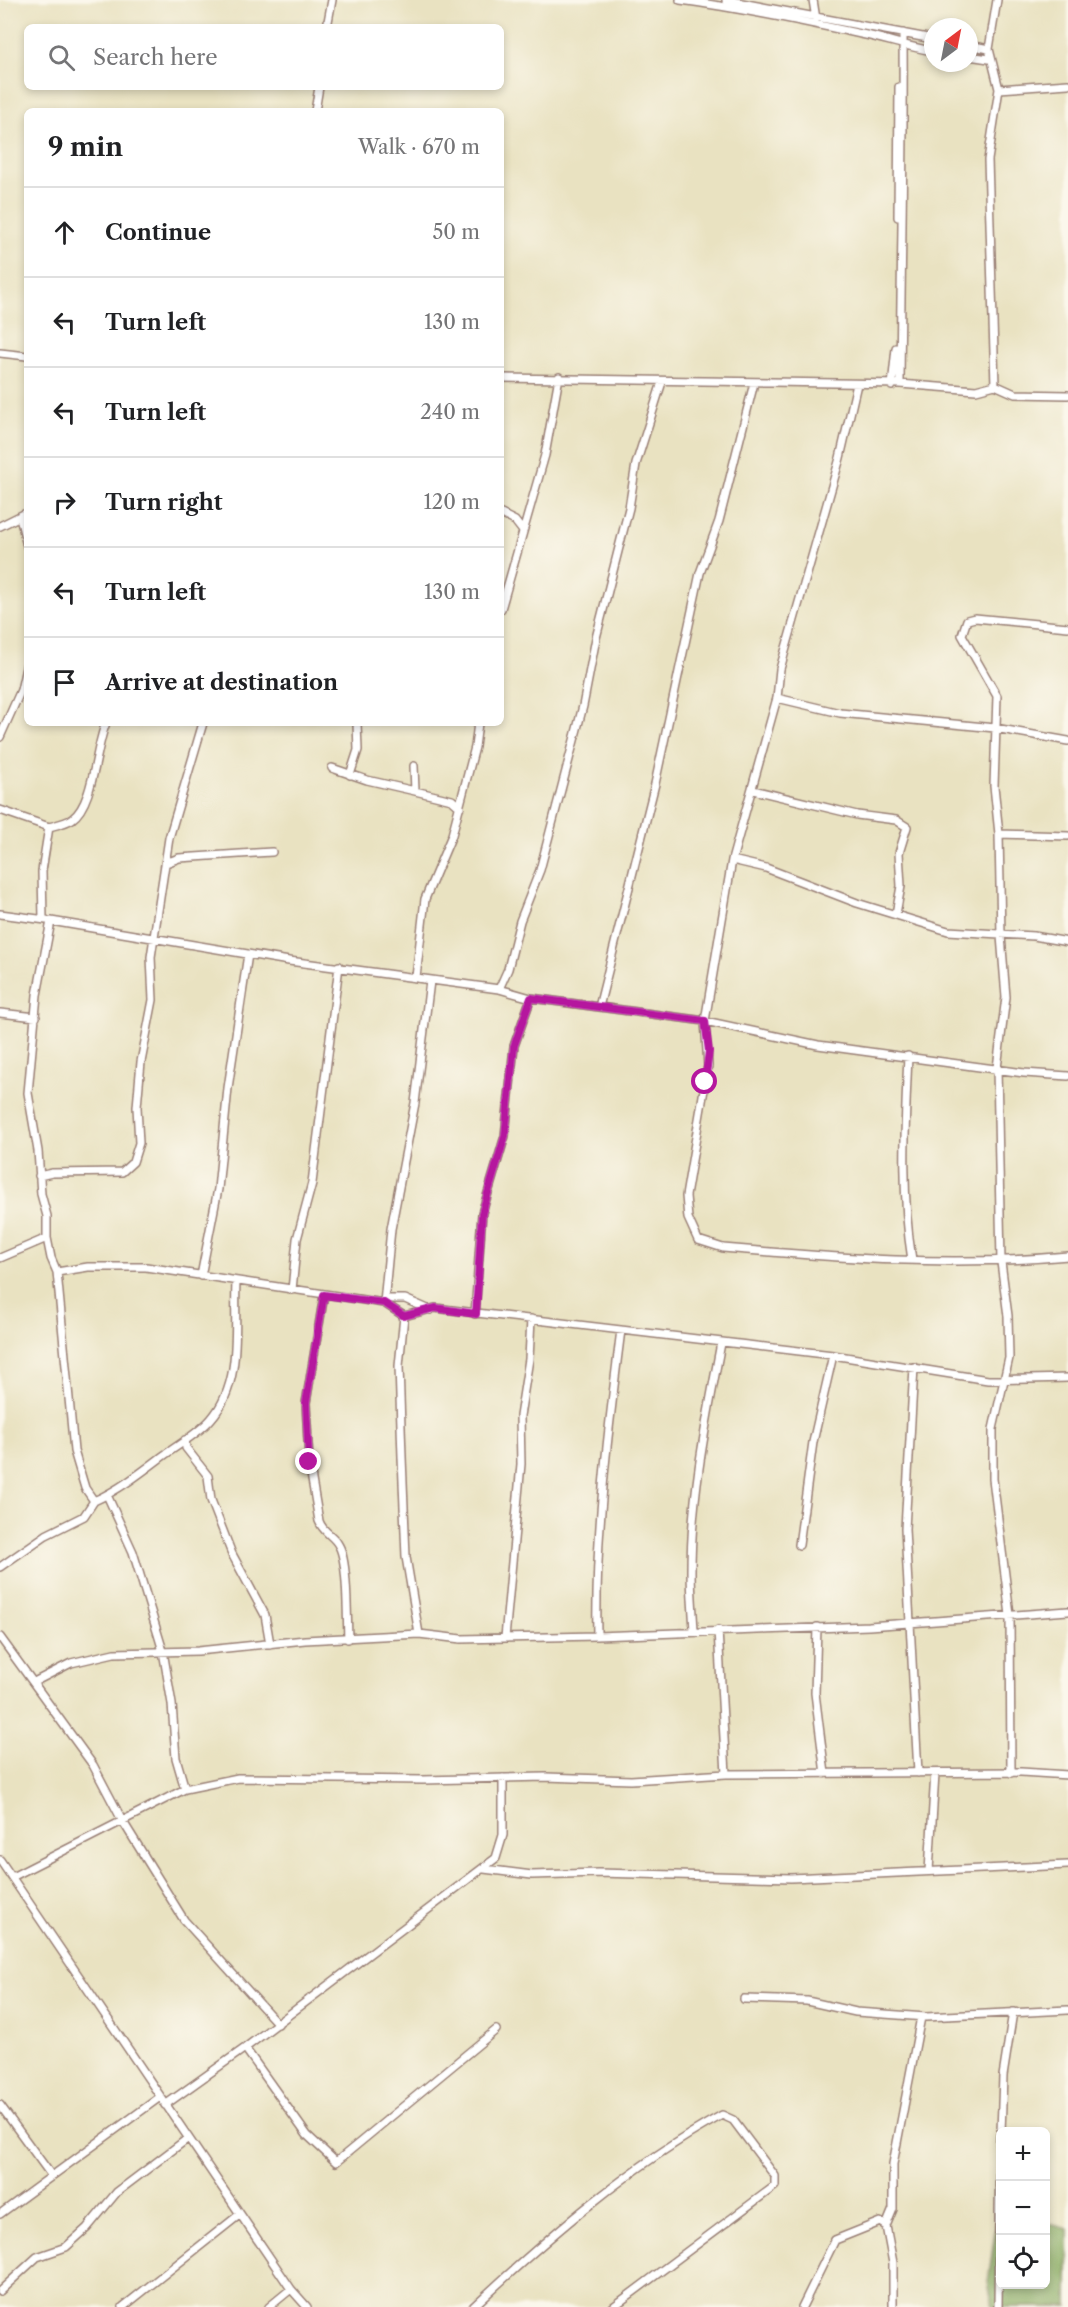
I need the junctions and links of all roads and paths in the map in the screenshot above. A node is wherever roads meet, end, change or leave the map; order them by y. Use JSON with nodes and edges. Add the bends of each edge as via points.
{"nodes":[{"id":1,"x":332,"y":0,"type":"edge"},
{"id":2,"x":680,"y":0,"type":"edge"},
{"id":3,"x":726,"y":0,"type":"edge"},
{"id":4,"x":814,"y":0,"type":"edge"},
{"id":5,"x":997,"y":0,"type":"edge"},
{"id":6,"x":818,"y":15,"type":"junction"},
{"id":7,"x":328,"y":24,"type":"edge"},
{"id":8,"x":817,"y":24,"type":"junction"},
{"id":9,"x":903,"y":33,"type":"junction"},
{"id":10,"x":924,"y":37,"type":"edge"},
{"id":11,"x":899,"y":46,"type":"junction"},
{"id":12,"x":978,"y":47,"type":"edge"},
{"id":13,"x":989,"y":49,"type":"junction"},
{"id":14,"x":924,"y":50,"type":"edge"},
{"id":15,"x":978,"y":57,"type":"edge"},
{"id":16,"x":989,"y":59,"type":"dead end"},
{"id":17,"x":1068,"y":84,"type":"edge"},
{"id":18,"x":999,"y":89,"type":"junction"},
{"id":19,"x":318,"y":90,"type":"edge"},
{"id":20,"x":316,"y":108,"type":"edge"},
{"id":21,"x":0,"y":353,"type":"edge"},
{"id":22,"x":24,"y":356,"type":"edge"},
{"id":23,"x":559,"y":377,"type":"junction"},
{"id":24,"x":504,"y":378,"type":"edge"},
{"id":25,"x":662,"y":382,"type":"junction"},
{"id":26,"x":754,"y":383,"type":"junction"},
{"id":27,"x":856,"y":384,"type":"junction"},
{"id":28,"x":896,"y":385,"type":"junction"},
{"id":29,"x":995,"y":385,"type":"junction"},
{"id":30,"x":1068,"y":395,"type":"edge"},
{"id":31,"x":24,"y":514,"type":"edge"},
{"id":32,"x":24,"y":516,"type":"edge"},
{"id":33,"x":504,"y":516,"type":"edge"},
{"id":34,"x":0,"y":526,"type":"edge"},
{"id":35,"x":522,"y":530,"type":"junction"},
{"id":36,"x":24,"y":534,"type":"edge"},
{"id":37,"x":504,"y":592,"type":"edge"},
{"id":38,"x":1068,"y":627,"type":"edge"},
{"id":39,"x":24,"y":674,"type":"edge"},
{"id":40,"x":777,"y":698,"type":"junction"},
{"id":41,"x":105,"y":726,"type":"edge"},
{"id":42,"x":202,"y":726,"type":"edge"},
{"id":43,"x":357,"y":726,"type":"edge"},
{"id":44,"x":478,"y":726,"type":"edge"},
{"id":45,"x":994,"y":728,"type":"junction"},
{"id":46,"x":0,"y":737,"type":"edge"},
{"id":47,"x":1068,"y":741,"type":"edge"},
{"id":48,"x":414,"y":766,"type":"dead end"},
{"id":49,"x":332,"y":768,"type":"dead end"},
{"id":50,"x":350,"y":775,"type":"junction"},
{"id":51,"x":753,"y":790,"type":"junction"},
{"id":52,"x":415,"y":791,"type":"junction"},
{"id":53,"x":459,"y":807,"type":"junction"},
{"id":54,"x":0,"y":810,"type":"edge"},
{"id":55,"x":50,"y":827,"type":"junction"},
{"id":56,"x":999,"y":834,"type":"junction"},
{"id":57,"x":1068,"y":836,"type":"edge"},
{"id":58,"x":272,"y":852,"type":"dead end"},
{"id":59,"x":732,"y":860,"type":"junction"},
{"id":60,"x":166,"y":863,"type":"junction"},
{"id":61,"x":0,"y":914,"type":"edge"},
{"id":62,"x":896,"y":914,"type":"junction"},
{"id":63,"x":43,"y":919,"type":"junction"},
{"id":64,"x":51,"y":921,"type":"junction"},
{"id":65,"x":1001,"y":936,"type":"junction"},
{"id":66,"x":155,"y":939,"type":"junction"},
{"id":67,"x":1068,"y":942,"type":"edge"},
{"id":68,"x":248,"y":954,"type":"junction"},
{"id":69,"x":339,"y":966,"type":"junction"},
{"id":70,"x":416,"y":977,"type":"junction"},
{"id":71,"x":430,"y":981,"type":"junction"},
{"id":72,"x":499,"y":989,"type":"junction"},
{"id":73,"x":531,"y":998,"type":"junction"},
{"id":74,"x":599,"y":1007,"type":"junction"},
{"id":75,"x":0,"y":1012,"type":"edge"},
{"id":76,"x":36,"y":1017,"type":"junction"},
{"id":77,"x":705,"y":1021,"type":"junction"},
{"id":78,"x":908,"y":1056,"type":"junction"},
{"id":79,"x":997,"y":1068,"type":"junction"},
{"id":80,"x":1068,"y":1076,"type":"edge"},
{"id":81,"x":39,"y":1176,"type":"junction"},
{"id":82,"x":47,"y":1238,"type":"junction"},
{"id":83,"x":1068,"y":1256,"type":"edge"},
{"id":84,"x":0,"y":1258,"type":"edge"},
{"id":85,"x":912,"y":1260,"type":"junction"},
{"id":86,"x":1001,"y":1262,"type":"junction"},
{"id":87,"x":57,"y":1272,"type":"junction"},
{"id":88,"x":201,"y":1276,"type":"junction"},
{"id":89,"x":236,"y":1282,"type":"junction"},
{"id":90,"x":292,"y":1290,"type":"junction"},
{"id":91,"x":324,"y":1295,"type":"junction"},
{"id":92,"x":384,"y":1301,"type":"junction"},
{"id":93,"x":430,"y":1310,"type":"junction"},
{"id":94,"x":476,"y":1314,"type":"junction"},
{"id":95,"x":404,"y":1316,"type":"junction"},
{"id":96,"x":531,"y":1319,"type":"junction"},
{"id":97,"x":621,"y":1330,"type":"junction"},
{"id":98,"x":720,"y":1343,"type":"junction"},
{"id":99,"x":833,"y":1355,"type":"junction"},
{"id":100,"x":914,"y":1367,"type":"junction"},
{"id":101,"x":1068,"y":1377,"type":"edge"},
{"id":102,"x":1002,"y":1379,"type":"junction"},
{"id":103,"x":185,"y":1440,"type":"junction"},
{"id":104,"x":107,"y":1495,"type":"junction"},
{"id":105,"x":94,"y":1501,"type":"junction"},
{"id":106,"x":799,"y":1545,"type":"dead end"},
{"id":107,"x":0,"y":1567,"type":"edge"},
{"id":108,"x":1068,"y":1611,"type":"edge"},
{"id":109,"x":1010,"y":1615,"type":"junction"},
{"id":110,"x":908,"y":1623,"type":"junction"},
{"id":111,"x":817,"y":1627,"type":"junction"},
{"id":112,"x":718,"y":1630,"type":"junction"},
{"id":113,"x":694,"y":1631,"type":"junction"},
{"id":114,"x":419,"y":1634,"type":"junction"},
{"id":115,"x":597,"y":1636,"type":"junction"},
{"id":116,"x":0,"y":1637,"type":"edge"},
{"id":117,"x":505,"y":1638,"type":"junction"},
{"id":118,"x":348,"y":1639,"type":"junction"},
{"id":119,"x":270,"y":1644,"type":"junction"},
{"id":120,"x":163,"y":1651,"type":"junction"},
{"id":121,"x":34,"y":1682,"type":"junction"},
{"id":122,"x":918,"y":1773,"type":"junction"},
{"id":123,"x":935,"y":1773,"type":"junction"},
{"id":124,"x":1011,"y":1773,"type":"junction"},
{"id":125,"x":726,"y":1774,"type":"junction"},
{"id":126,"x":825,"y":1774,"type":"junction"},
{"id":127,"x":1068,"y":1775,"type":"edge"},
{"id":128,"x":503,"y":1778,"type":"junction"},
{"id":129,"x":185,"y":1789,"type":"junction"},
{"id":130,"x":122,"y":1820,"type":"junction"},
{"id":131,"x":0,"y":1860,"type":"edge"},
{"id":132,"x":1068,"y":1865,"type":"edge"},
{"id":133,"x":484,"y":1869,"type":"junction"},
{"id":134,"x":929,"y":1871,"type":"junction"},
{"id":135,"x":12,"y":1877,"type":"junction"},
{"id":136,"x":744,"y":1999,"type":"dead end"},
{"id":137,"x":1068,"y":2010,"type":"edge"},
{"id":138,"x":1013,"y":2012,"type":"junction"},
{"id":139,"x":921,"y":2017,"type":"junction"},
{"id":140,"x":278,"y":2024,"type":"junction"},
{"id":141,"x":496,"y":2030,"type":"dead end"},
{"id":142,"x":245,"y":2048,"type":"junction"},
{"id":143,"x":160,"y":2097,"type":"junction"},
{"id":144,"x":165,"y":2105,"type":"junction"},
{"id":145,"x":0,"y":2107,"type":"edge"},
{"id":146,"x":1001,"y":2127,"type":"edge"},
{"id":147,"x":187,"y":2139,"type":"junction"},
{"id":148,"x":51,"y":2175,"type":"junction"},
{"id":149,"x":1000,"y":2181,"type":"edge"},
{"id":150,"x":0,"y":2214,"type":"edge"},
{"id":151,"x":239,"y":2215,"type":"junction"},
{"id":152,"x":886,"y":2226,"type":"junction"},
{"id":153,"x":291,"y":2289,"type":"junction"},
{"id":154,"x":0,"y":2291,"type":"edge"},
{"id":155,"x":123,"y":2307,"type":"edge"},
{"id":156,"x":269,"y":2307,"type":"edge"},
{"id":157,"x":307,"y":2307,"type":"edge"},
{"id":158,"x":473,"y":2307,"type":"edge"},
{"id":159,"x":613,"y":2307,"type":"edge"},
{"id":160,"x":802,"y":2307,"type":"edge"},
{"id":161,"x":893,"y":2307,"type":"edge"},
{"id":162,"x":998,"y":2307,"type":"edge"}],
"edges":[{"from":1,"to":7,"type":"street"},
{"from":2,"to":8,"type":"street"},
{"from":3,"to":6,"type":"street"},
{"from":4,"to":6,"type":"street"},
{"from":4,"to":8,"type":"street"},
{"from":5,"to":13,"type":"street"},
{"from":6,"to":9,"type":"street"},
{"from":8,"to":11,"type":"street"},
{"from":9,"to":10,"type":"street"},
{"from":9,"to":28,"type":"street","via":[[905,178]]},
{"from":11,"to":14,"type":"street"},
{"from":11,"to":28,"type":"street"},
{"from":12,"to":13,"type":"street"},
{"from":13,"to":18,"type":"street"},
{"from":15,"to":16,"type":"street"},
{"from":17,"to":18,"type":"street"},
{"from":18,"to":29,"type":"street","via":[[988,160]]},
{"from":19,"to":20,"type":"street"},
{"from":21,"to":22,"type":"street"},
{"from":23,"to":24,"type":"street"},
{"from":23,"to":25,"type":"street"},
{"from":23,"to":35,"type":"street","via":[[545,455]]},
{"from":25,"to":26,"type":"street"},
{"from":25,"to":72,"type":"street","via":[[636,464],[583,706],[546,848]]},
{"from":26,"to":27,"type":"street"},
{"from":26,"to":74,"type":"street","via":[[719,521],[700,573],[656,784]]},
{"from":27,"to":28,"type":"street"},
{"from":27,"to":40,"type":"street","via":[[840,458],[780,669]]},
{"from":28,"to":29,"type":"street","via":[[976,390]]},
{"from":29,"to":30,"type":"street","via":[[1015,394]]},
{"from":31,"to":34,"type":"street"},
{"from":32,"to":36,"type":"street"},
{"from":33,"to":35,"type":"street"},
{"from":35,"to":37,"type":"street"},
{"from":38,"to":45,"type":"street","via":[[967,620],[962,635],[997,696]]},
{"from":39,"to":46,"type":"street"},
{"from":40,"to":45,"type":"street","via":[[840,713]]},
{"from":40,"to":51,"type":"street"},
{"from":41,"to":55,"type":"street","via":[[81,809],[72,819]]},
{"from":42,"to":60,"type":"street","via":[[169,838]]},
{"from":43,"to":50,"type":"street","via":[[358,750]]},
{"from":44,"to":53,"type":"street"},
{"from":45,"to":47,"type":"street"},
{"from":45,"to":56,"type":"street"},
{"from":48,"to":52,"type":"street"},
{"from":49,"to":50,"type":"street"},
{"from":50,"to":52,"type":"street"},
{"from":51,"to":59,"type":"street"},
{"from":51,"to":62,"type":"street","via":[[857,815],[896,820],[907,827],[899,853],[901,886]]},
{"from":52,"to":53,"type":"street","via":[[452,800]]},
{"from":53,"to":70,"type":"street","via":[[452,835],[425,899]]},
{"from":54,"to":55,"type":"street"},
{"from":55,"to":63,"type":"street","via":[[42,871]]},
{"from":56,"to":57,"type":"street"},
{"from":56,"to":65,"type":"street"},
{"from":58,"to":60,"type":"street","via":[[193,856]]},
{"from":59,"to":62,"type":"street","via":[[766,868]]},
{"from":59,"to":77,"type":"street"},
{"from":60,"to":66,"type":"street"},
{"from":61,"to":63,"type":"street"},
{"from":62,"to":65,"type":"street","via":[[948,931]]},
{"from":63,"to":64,"type":"street"},
{"from":64,"to":66,"type":"street"},
{"from":64,"to":76,"type":"street"},
{"from":65,"to":67,"type":"street"},
{"from":65,"to":79,"type":"street","via":[[1006,997]]},
{"from":66,"to":68,"type":"street"},
{"from":66,"to":81,"type":"street","via":[[151,957],[153,1000],[137,1107],[140,1135],[133,1162],[122,1173]]},
{"from":68,"to":69,"type":"street"},
{"from":68,"to":88,"type":"street","via":[[218,1189]]},
{"from":69,"to":70,"type":"street"},
{"from":69,"to":90,"type":"street","via":[[312,1183],[297,1239]]},
{"from":70,"to":71,"type":"street"},
{"from":71,"to":72,"type":"street"},
{"from":71,"to":92,"type":"street"},
{"from":72,"to":73,"type":"street"},
{"from":73,"to":74,"type":"street"},
{"from":73,"to":94,"type":"street","via":[[514,1046],[505,1136],[482,1213]]},
{"from":74,"to":77,"type":"street"},
{"from":75,"to":76,"type":"street"},
{"from":76,"to":81,"type":"street","via":[[28,1093]]},
{"from":77,"to":78,"type":"street","via":[[818,1045]]},
{"from":77,"to":85,"type":"street","via":[[708,1066],[687,1196],[688,1218],[698,1240],[723,1248]]},
{"from":78,"to":79,"type":"street"},
{"from":78,"to":85,"type":"street","via":[[905,1221]]},
{"from":79,"to":80,"type":"street"},
{"from":79,"to":86,"type":"street"},
{"from":81,"to":82,"type":"street"},
{"from":82,"to":84,"type":"street"},
{"from":82,"to":87,"type":"street"},
{"from":83,"to":86,"type":"street"},
{"from":85,"to":86,"type":"street"},
{"from":86,"to":102,"type":"street","via":[[1009,1358]]},
{"from":87,"to":88,"type":"street","via":[[146,1267]]},
{"from":87,"to":105,"type":"street","via":[[74,1451],[85,1488]]},
{"from":88,"to":89,"type":"street"},
{"from":89,"to":90,"type":"street"},
{"from":89,"to":103,"type":"street","via":[[236,1341],[231,1377],[213,1418]]},
{"from":90,"to":91,"type":"street"},
{"from":91,"to":92,"type":"street"},
{"from":91,"to":118,"type":"street","via":[[306,1403],[309,1462],[319,1521],[340,1546],[342,1555]]},
{"from":92,"to":93,"type":"street","via":[[405,1299]]},
{"from":92,"to":95,"type":"street"},
{"from":93,"to":94,"type":"street"},
{"from":93,"to":95,"type":"street"},
{"from":94,"to":96,"type":"street"},
{"from":95,"to":114,"type":"street","via":[[399,1365],[406,1557]]},
{"from":96,"to":97,"type":"street"},
{"from":96,"to":117,"type":"street","via":[[520,1416],[521,1464]]},
{"from":97,"to":98,"type":"street"},
{"from":97,"to":115,"type":"street","via":[[604,1456],[596,1575]]},
{"from":98,"to":99,"type":"street"},
{"from":98,"to":113,"type":"street","via":[[696,1500],[691,1571]]},
{"from":99,"to":100,"type":"street"},
{"from":99,"to":106,"type":"street","via":[[813,1442]]},
{"from":100,"to":102,"type":"street"},
{"from":100,"to":110,"type":"street","via":[[905,1529]]},
{"from":101,"to":102,"type":"street"},
{"from":102,"to":109,"type":"street","via":[[993,1430],[993,1479]]},
{"from":103,"to":104,"type":"street"},
{"from":103,"to":119,"type":"street","via":[[186,1448],[208,1476],[211,1500],[232,1554],[265,1615]]},
{"from":104,"to":105,"type":"street"},
{"from":104,"to":120,"type":"street","via":[[133,1552]]},
{"from":105,"to":107,"type":"street","via":[[84,1516],[46,1535]]},
{"from":108,"to":109,"type":"street"},
{"from":109,"to":110,"type":"street"},
{"from":109,"to":124,"type":"street"},
{"from":110,"to":111,"type":"street"},
{"from":110,"to":122,"type":"street"},
{"from":111,"to":112,"type":"street"},
{"from":111,"to":126,"type":"street","via":[[815,1694]]},
{"from":112,"to":113,"type":"street"},
{"from":112,"to":125,"type":"street"},
{"from":113,"to":115,"type":"street"},
{"from":114,"to":117,"type":"street","via":[[461,1639]]},
{"from":114,"to":118,"type":"street"},
{"from":115,"to":117,"type":"street"},
{"from":116,"to":121,"type":"street"},
{"from":118,"to":119,"type":"street"},
{"from":119,"to":120,"type":"street"},
{"from":120,"to":121,"type":"street","via":[[114,1653],[86,1659],[58,1668]]},
{"from":120,"to":129,"type":"street","via":[[176,1758]]},
{"from":121,"to":130,"type":"street","via":[[93,1765]]},
{"from":122,"to":123,"type":"street"},
{"from":122,"to":126,"type":"street"},
{"from":123,"to":124,"type":"street"},
{"from":123,"to":134,"type":"street"},
{"from":124,"to":127,"type":"street"},
{"from":125,"to":126,"type":"street"},
{"from":125,"to":128,"type":"street","via":[[631,1780]]},
{"from":128,"to":129,"type":"street","via":[[238,1778]]},
{"from":128,"to":133,"type":"street","via":[[501,1846],[496,1858]]},
{"from":129,"to":130,"type":"street"},
{"from":130,"to":135,"type":"street"},
{"from":130,"to":140,"type":"street","via":[[184,1920]]},
{"from":131,"to":135,"type":"street"},
{"from":132,"to":134,"type":"street"},
{"from":133,"to":134,"type":"street","via":[[532,1875],[791,1878]]},
{"from":133,"to":140,"type":"street"},
{"from":135,"to":143,"type":"street"},
{"from":136,"to":139,"type":"street","via":[[807,2001],[856,2012]]},
{"from":137,"to":138,"type":"street"},
{"from":138,"to":139,"type":"street"},
{"from":138,"to":146,"type":"street","via":[[1003,2076]]},
{"from":139,"to":152,"type":"street","via":[[893,2164],[893,2209]]},
{"from":140,"to":142,"type":"street"},
{"from":141,"to":142,"type":"street","via":[[336,2162],[307,2134]]},
{"from":142,"to":144,"type":"street"},
{"from":143,"to":144,"type":"street"},
{"from":143,"to":148,"type":"street"},
{"from":144,"to":147,"type":"street"},
{"from":145,"to":148,"type":"street"},
{"from":147,"to":151,"type":"street"},
{"from":147,"to":154,"type":"street","via":[[117,2192],[87,2229],[66,2247],[38,2257]]},
{"from":148,"to":150,"type":"street"},
{"from":149,"to":162,"type":"street"},
{"from":151,"to":153,"type":"street"},
{"from":151,"to":155,"type":"street"},
{"from":152,"to":160,"type":"street","via":[[873,2223],[835,2240]]},
{"from":152,"to":161,"type":"street","via":[[893,2263]]},
{"from":153,"to":156,"type":"street"},
{"from":153,"to":157,"type":"street"},
{"from":158,"to":159,"type":"street","via":[[535,2249],[677,2142],[722,2115],[733,2120],[775,2176],[775,2186]]}]}
